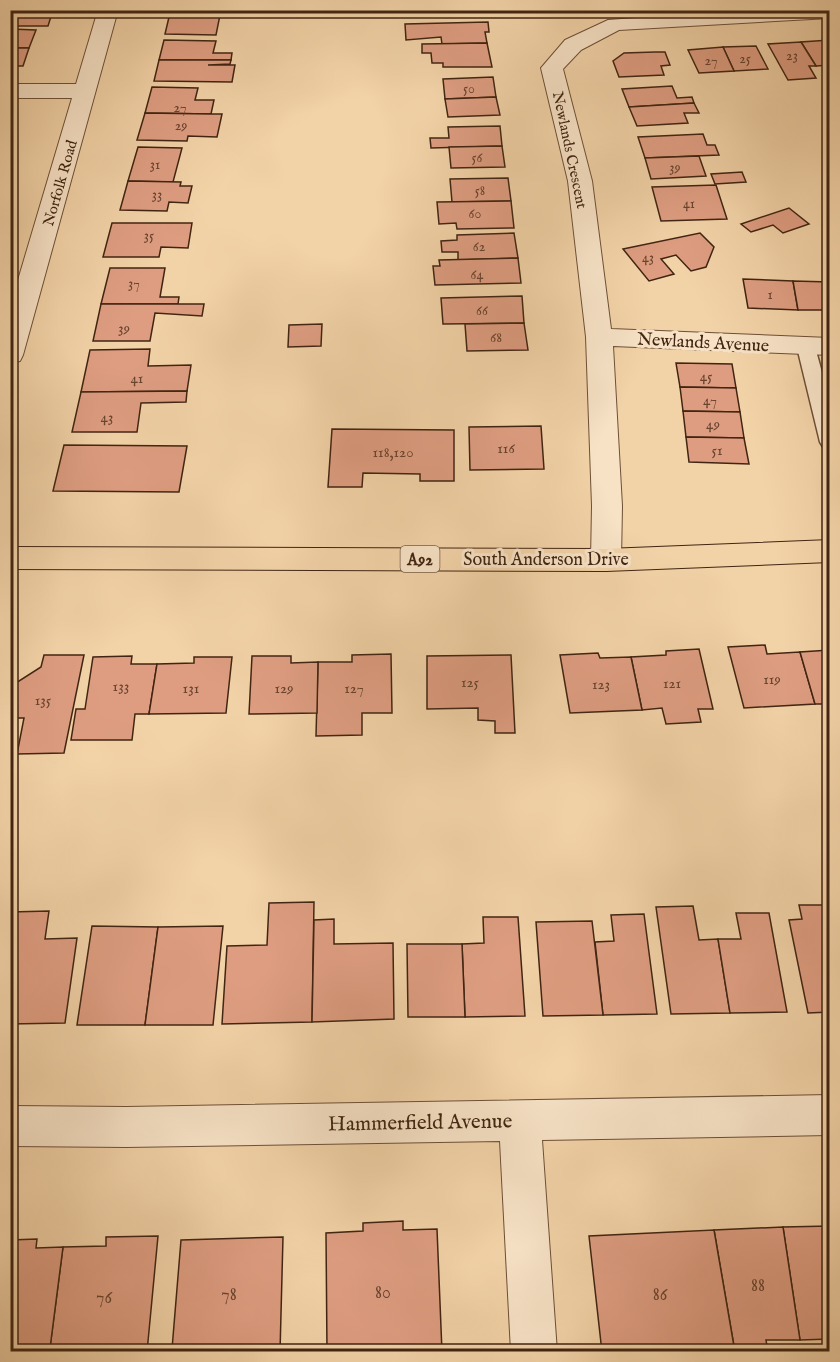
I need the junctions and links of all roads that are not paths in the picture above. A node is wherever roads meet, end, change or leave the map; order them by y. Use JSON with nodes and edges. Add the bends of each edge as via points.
{"nodes":[{"id":1,"x":108,"y":10,"type":"edge"},
{"id":2,"x":830,"y":12,"type":"edge"},
{"id":3,"x":10,"y":91,"type":"edge"},
{"id":4,"x":86,"y":91,"type":"junction"},
{"id":5,"x":599,"y":338,"type":"junction"},
{"id":6,"x":818,"y":347,"type":"edge"},
{"id":7,"x":10,"y":355,"type":"edge"},
{"id":8,"x":830,"y":442,"type":"edge"},
{"id":9,"x":830,"y":551,"type":"edge"},
{"id":10,"x":10,"y":558,"type":"edge"},
{"id":11,"x":606,"y":560,"type":"junction"},
{"id":12,"x":830,"y":1115,"type":"edge"},
{"id":13,"x":520,"y":1121,"type":"junction"},
{"id":14,"x":10,"y":1126,"type":"edge"},
{"id":15,"x":534,"y":1352,"type":"edge"}],
"edges":[{"from":1,"to":4,"type":"street","name":"Norfolk Road"},
{"from":2,"to":5,"type":"street","name":"Newlands Crescent","via":[[615,24],[573,45],[552,68],[580,181]]},
{"from":3,"to":4,"type":"street"},
{"from":4,"to":7,"type":"street","name":"Norfolk Road"},
{"from":5,"to":6,"type":"street","name":"Newlands Avenue"},
{"from":5,"to":11,"type":"street","name":"Newlands Crescent"},
{"from":6,"to":8,"type":"lane","name":"Newlands Avenue"},
{"from":9,"to":11,"type":"main road","name":"South Anderson Drive","number":"A92"},
{"from":10,"to":11,"type":"main road","name":"South Anderson Drive","number":"A92"},
{"from":12,"to":13,"type":"street","name":"Hammerfield Avenue"},
{"from":13,"to":14,"type":"street","name":"Hammerfield Avenue"},
{"from":13,"to":15,"type":"street"}]}
